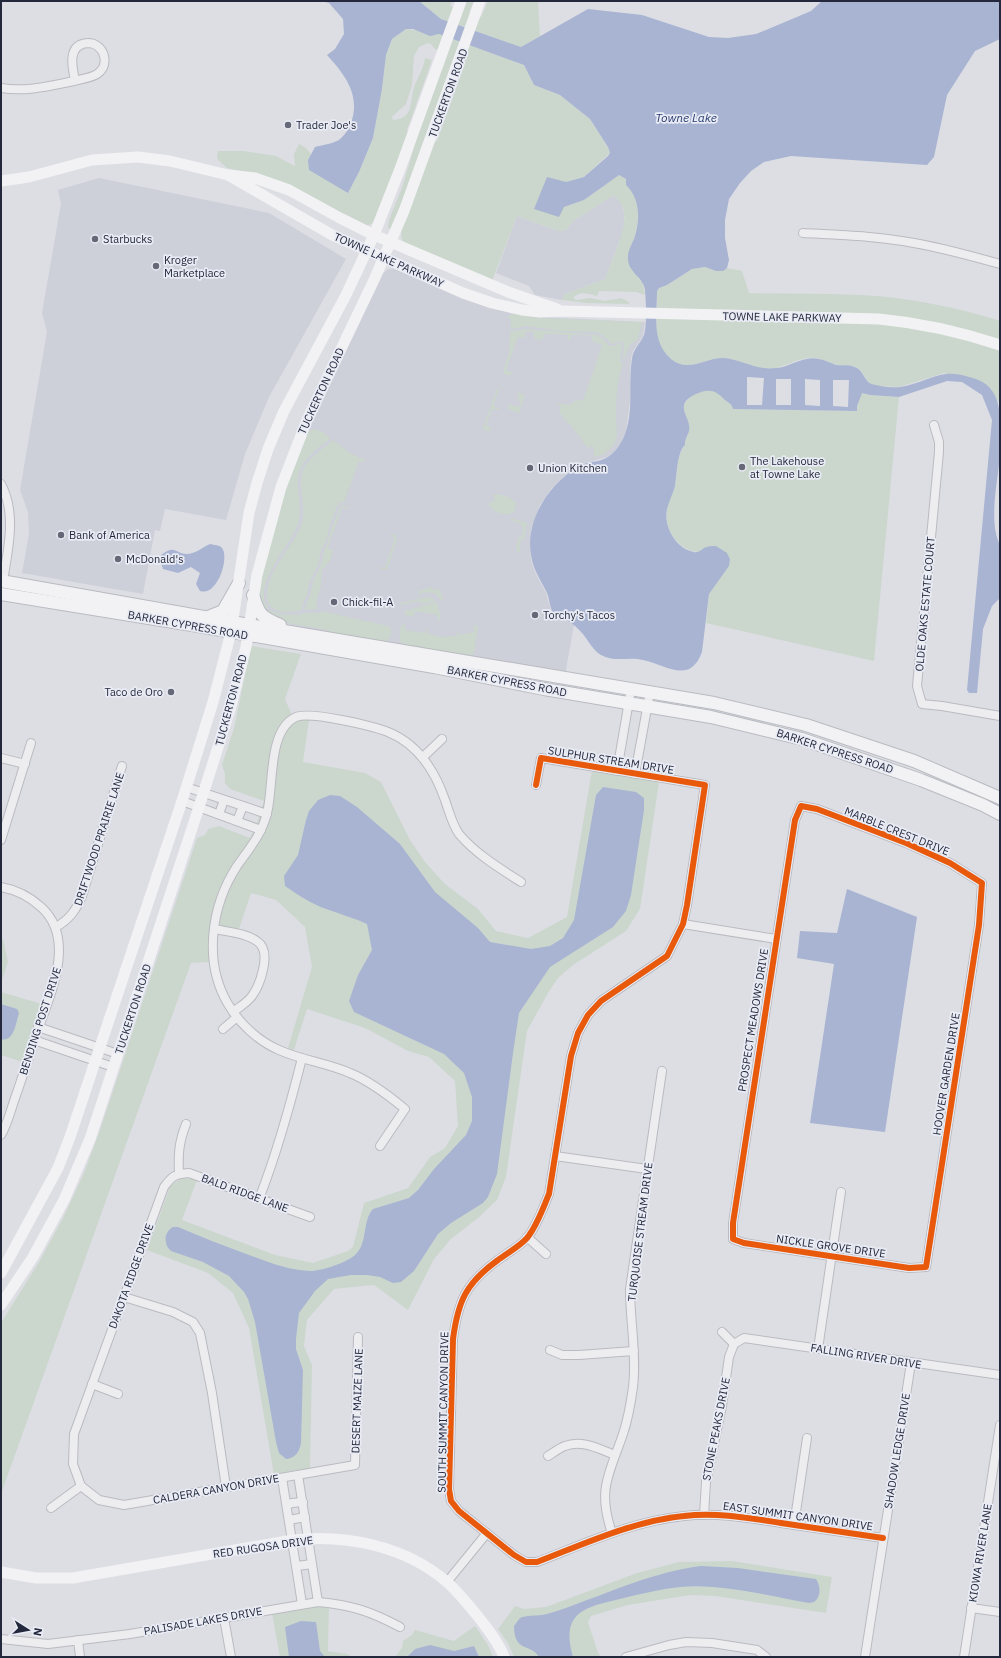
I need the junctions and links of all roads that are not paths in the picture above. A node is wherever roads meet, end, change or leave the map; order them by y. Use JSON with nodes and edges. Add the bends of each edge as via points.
{"nodes":[{"id":1,"x":461,"y":2,"type":"edge"},
{"id":2,"x":479,"y":6,"type":"edge"},
{"id":3,"x":75,"y":80,"type":"junction"},
{"id":4,"x":1,"y":88,"type":"edge"},
{"id":5,"x":228,"y":175,"type":"junction"},
{"id":6,"x":1,"y":181,"type":"edge"},
{"id":7,"x":803,"y":233,"type":"dead end"},
{"id":8,"x":374,"y":235,"type":"junction"},
{"id":9,"x":391,"y":242,"type":"junction"},
{"id":10,"x":367,"y":251,"type":"junction"},
{"id":11,"x":384,"y":258,"type":"junction"},
{"id":12,"x":1000,"y":264,"type":"edge"},
{"id":13,"x":508,"y":292,"type":"junction"},
{"id":14,"x":504,"y":307,"type":"junction"},
{"id":15,"x":562,"y":311,"type":"junction"},
{"id":16,"x":1000,"y":345,"type":"edge"},
{"id":17,"x":934,"y":425,"type":"dead end"},
{"id":18,"x":1,"y":484,"type":"edge"},
{"id":19,"x":2,"y":582,"type":"edge"},
{"id":20,"x":239,"y":583,"type":"junction"},
{"id":21,"x":1,"y":594,"type":"edge"},
{"id":22,"x":253,"y":595,"type":"junction"},
{"id":23,"x":208,"y":617,"type":"junction"},
{"id":24,"x":232,"y":627,"type":"junction"},
{"id":25,"x":248,"y":630,"type":"junction"},
{"id":26,"x":300,"y":633,"type":"junction"},
{"id":27,"x":414,"y":664,"type":"junction"},
{"id":28,"x":477,"y":664,"type":"junction"},
{"id":29,"x":631,"y":689,"type":"junction"},
{"id":30,"x":650,"y":692,"type":"junction"},
{"id":31,"x":629,"y":703,"type":"junction"},
{"id":32,"x":648,"y":706,"type":"junction"},
{"id":33,"x":1000,"y":716,"type":"edge"},
{"id":34,"x":442,"y":739,"type":"dead end"},
{"id":35,"x":31,"y":743,"type":"dead end"},
{"id":36,"x":423,"y":757,"type":"junction"},
{"id":37,"x":1,"y":758,"type":"edge"},
{"id":38,"x":25,"y":764,"type":"junction"},
{"id":39,"x":122,"y":766,"type":"dead end"},
{"id":40,"x":928,"y":767,"type":"junction"},
{"id":41,"x":617,"y":771,"type":"junction"},
{"id":42,"x":635,"y":774,"type":"junction"},
{"id":43,"x":921,"y":780,"type":"junction"},
{"id":44,"x":536,"y":785,"type":"dead end"},
{"id":45,"x":705,"y":785,"type":"joint"},
{"id":46,"x":186,"y":786,"type":"junction"},
{"id":47,"x":204,"y":792,"type":"junction"},
{"id":48,"x":1000,"y":798,"type":"edge"},
{"id":49,"x":224,"y":800,"type":"junction"},
{"id":50,"x":182,"y":801,"type":"junction"},
{"id":51,"x":243,"y":806,"type":"junction"},
{"id":52,"x":801,"y":806,"type":"joint"},
{"id":53,"x":199,"y":807,"type":"junction"},
{"id":54,"x":219,"y":814,"type":"junction"},
{"id":55,"x":267,"y":814,"type":"junction"},
{"id":56,"x":1000,"y":814,"type":"edge"},
{"id":57,"x":238,"y":821,"type":"junction"},
{"id":58,"x":262,"y":826,"type":"junction"},
{"id":59,"x":1,"y":840,"type":"edge"},
{"id":60,"x":521,"y":882,"type":"dead end"},
{"id":61,"x":982,"y":883,"type":"joint"},
{"id":62,"x":1,"y":887,"type":"edge"},
{"id":63,"x":683,"y":924,"type":"junction"},
{"id":64,"x":56,"y":927,"type":"junction"},
{"id":65,"x":214,"y":929,"type":"junction"},
{"id":66,"x":776,"y":939,"type":"junction"},
{"id":67,"x":235,"y":1015,"type":"junction"},
{"id":68,"x":38,"y":1027,"type":"junction"},
{"id":69,"x":223,"y":1029,"type":"dead end"},
{"id":70,"x":64,"y":1036,"type":"junction"},
{"id":71,"x":34,"y":1040,"type":"junction"},
{"id":72,"x":79,"y":1041,"type":"junction"},
{"id":73,"x":100,"y":1048,"type":"junction"},
{"id":74,"x":61,"y":1049,"type":"junction"},
{"id":75,"x":74,"y":1053,"type":"junction"},
{"id":76,"x":118,"y":1054,"type":"junction"},
{"id":77,"x":302,"y":1058,"type":"junction"},
{"id":78,"x":96,"y":1061,"type":"junction"},
{"id":79,"x":113,"y":1066,"type":"junction"},
{"id":80,"x":662,"y":1071,"type":"dead end"},
{"id":81,"x":186,"y":1124,"type":"dead end"},
{"id":82,"x":1,"y":1135,"type":"edge"},
{"id":83,"x":380,"y":1146,"type":"dead end"},
{"id":84,"x":555,"y":1156,"type":"junction"},
{"id":85,"x":647,"y":1170,"type":"junction"},
{"id":86,"x":179,"y":1173,"type":"junction"},
{"id":87,"x":841,"y":1192,"type":"dead end"},
{"id":88,"x":259,"y":1199,"type":"junction"},
{"id":89,"x":310,"y":1217,"type":"dead end"},
{"id":90,"x":527,"y":1237,"type":"junction"},
{"id":91,"x":733,"y":1239,"type":"joint"},
{"id":92,"x":546,"y":1254,"type":"dead end"},
{"id":93,"x":832,"y":1256,"type":"junction"},
{"id":94,"x":926,"y":1267,"type":"joint"},
{"id":95,"x":1,"y":1273,"type":"edge"},
{"id":96,"x":124,"y":1296,"type":"junction"},
{"id":97,"x":1,"y":1305,"type":"edge"},
{"id":98,"x":722,"y":1332,"type":"dead end"},
{"id":99,"x":358,"y":1337,"type":"dead end"},
{"id":100,"x":734,"y":1344,"type":"junction"},
{"id":101,"x":818,"y":1348,"type":"junction"},
{"id":102,"x":550,"y":1350,"type":"dead end"},
{"id":103,"x":634,"y":1352,"type":"junction"},
{"id":104,"x":911,"y":1363,"type":"junction"},
{"id":105,"x":1000,"y":1375,"type":"edge"},
{"id":106,"x":92,"y":1384,"type":"junction"},
{"id":107,"x":118,"y":1394,"type":"dead end"},
{"id":108,"x":1000,"y":1425,"type":"edge"},
{"id":109,"x":807,"y":1438,"type":"dead end"},
{"id":110,"x":548,"y":1456,"type":"dead end"},
{"id":111,"x":615,"y":1456,"type":"junction"},
{"id":112,"x":355,"y":1465,"type":"joint"},
{"id":113,"x":298,"y":1475,"type":"junction"},
{"id":114,"x":282,"y":1478,"type":"junction"},
{"id":115,"x":81,"y":1486,"type":"junction"},
{"id":116,"x":226,"y":1487,"type":"junction"},
{"id":117,"x":303,"y":1502,"type":"junction"},
{"id":118,"x":287,"y":1506,"type":"junction"},
{"id":119,"x":51,"y":1508,"type":"dead end"},
{"id":120,"x":704,"y":1515,"type":"junction"},
{"id":121,"x":305,"y":1517,"type":"junction"},
{"id":122,"x":289,"y":1520,"type":"junction"},
{"id":123,"x":794,"y":1525,"type":"junction"},
{"id":124,"x":612,"y":1533,"type":"junction"},
{"id":125,"x":487,"y":1534,"type":"junction"},
{"id":126,"x":309,"y":1538,"type":"junction"},
{"id":127,"x":883,"y":1538,"type":"junction"},
{"id":128,"x":293,"y":1540,"type":"junction"},
{"id":129,"x":312,"y":1564,"type":"junction"},
{"id":130,"x":297,"y":1566,"type":"junction"},
{"id":131,"x":1,"y":1572,"type":"edge"},
{"id":132,"x":314,"y":1578,"type":"junction"},
{"id":133,"x":299,"y":1580,"type":"junction"},
{"id":134,"x":447,"y":1582,"type":"junction"},
{"id":135,"x":318,"y":1602,"type":"junction"},
{"id":136,"x":302,"y":1604,"type":"junction"},
{"id":137,"x":971,"y":1608,"type":"junction"},
{"id":138,"x":1000,"y":1612,"type":"edge"},
{"id":139,"x":224,"y":1618,"type":"junction"},
{"id":140,"x":400,"y":1627,"type":"dead end"},
{"id":141,"x":1,"y":1639,"type":"edge"},
{"id":142,"x":78,"y":1640,"type":"junction"},
{"id":143,"x":766,"y":1656,"type":"edge"},
{"id":144,"x":80,"y":1657,"type":"edge"},
{"id":145,"x":231,"y":1657,"type":"edge"},
{"id":146,"x":504,"y":1657,"type":"edge"},
{"id":147,"x":626,"y":1657,"type":"edge"},
{"id":148,"x":865,"y":1657,"type":"edge"},
{"id":149,"x":964,"y":1657,"type":"edge"}],
"edges":[{"from":1,"to":8,"type":"main road","name":"TUCKERTON ROAD"},
{"from":2,"to":9,"type":"main road","name":"TUCKERTON ROAD"},
{"from":3,"to":3,"type":"street","via":[[98,74],[105,62],[101,49],[89,43],[76,48],[72,55]]},
{"from":3,"to":4,"type":"street","via":[[29,89]]},
{"from":5,"to":6,"type":"main road","name":"TOWNE LAKE PARKWAY","via":[[170,161],[112,157],[29,177]]},
{"from":5,"to":8,"type":"main road","name":"TOWNE LAKE PARKWAY","via":[[255,178],[275,184]]},
{"from":5,"to":10,"type":"main road","name":"TOWNE LAKE PARKWAY","via":[[332,235]]},
{"from":7,"to":12,"type":"street","via":[[913,243]]},
{"from":8,"to":9,"type":"main road","name":"TOWNE LAKE PARKWAY"},
{"from":8,"to":10,"type":"main road","name":"TUCKERTON ROAD"},
{"from":9,"to":11,"type":"main road","name":"TUCKERTON ROAD"},
{"from":9,"to":13,"type":"main road","name":"TOWNE LAKE PARKWAY"},
{"from":10,"to":11,"type":"main road","name":"TOWNE LAKE PARKWAY"},
{"from":10,"to":20,"type":"main road","name":"TUCKERTON ROAD","via":[[337,313],[290,399],[268,449],[249,513]]},
{"from":11,"to":14,"type":"main road","name":"TOWNE LAKE PARKWAY","via":[[468,295]]},
{"from":11,"to":22,"type":"main road","name":"TUCKERTON ROAD","via":[[294,451],[269,527]]},
{"from":13,"to":14,"type":"main road"},
{"from":13,"to":15,"type":"main road","name":"TOWNE LAKE PARKWAY"},
{"from":14,"to":15,"type":"main road","name":"TOWNE LAKE PARKWAY","via":[[540,312]]},
{"from":15,"to":16,"type":"main road","name":"TOWNE LAKE PARKWAY","via":[[887,320],[932,326]]},
{"from":17,"to":33,"type":"street","name":"OLDE OAKS ESTATE COURT","via":[[939,452],[917,686],[922,704]]},
{"from":18,"to":19,"type":"street","via":[[10,509],[10,538]]},
{"from":19,"to":23,"type":"main road","name":"BARKER CYPRESS ROAD"},
{"from":20,"to":23,"type":"main road","via":[[223,611]]},
{"from":20,"to":24,"type":"main road","name":"TUCKERTON ROAD"},
{"from":21,"to":24,"type":"main road","name":"BARKER CYPRESS ROAD"},
{"from":22,"to":25,"type":"main road","name":"TUCKERTON ROAD"},
{"from":22,"to":26,"type":"main road","via":[[265,619]]},
{"from":23,"to":24,"type":"main road","name":"BARKER CYPRESS ROAD"},
{"from":24,"to":25,"type":"main road","name":"BARKER CYPRESS ROAD"},
{"from":24,"to":46,"type":"main road","name":"TUCKERTON ROAD","via":[[213,702]]},
{"from":25,"to":26,"type":"main road","name":"BARKER CYPRESS ROAD"},
{"from":25,"to":27,"type":"main road","name":"BARKER CYPRESS ROAD"},
{"from":25,"to":47,"type":"main road","name":"TUCKERTON ROAD","via":[[231,706]]},
{"from":26,"to":28,"type":"main road","name":"BARKER CYPRESS ROAD"},
{"from":27,"to":28,"type":"main road","via":[[441,663],[475,669]]},
{"from":27,"to":31,"type":"main road","name":"BARKER CYPRESS ROAD"},
{"from":28,"to":29,"type":"main road","name":"BARKER CYPRESS ROAD"},
{"from":29,"to":30,"type":"main road","name":"BARKER CYPRESS ROAD"},
{"from":29,"to":31,"type":"street"},
{"from":30,"to":32,"type":"street"},
{"from":30,"to":40,"type":"main road","name":"BARKER CYPRESS ROAD","via":[[714,703],[806,725]]},
{"from":31,"to":32,"type":"main road","name":"BARKER CYPRESS ROAD"},
{"from":31,"to":41,"type":"street"},
{"from":32,"to":42,"type":"street"},
{"from":32,"to":43,"type":"main road","name":"BARKER CYPRESS ROAD","via":[[711,717],[802,739]]},
{"from":34,"to":36,"type":"street"},
{"from":35,"to":38,"type":"street"},
{"from":36,"to":55,"type":"street","via":[[391,733],[373,727],[306,715],[295,717],[281,734],[273,755]]},
{"from":36,"to":60,"type":"street","via":[[430,766],[459,833],[483,857]]},
{"from":37,"to":38,"type":"street"},
{"from":38,"to":59,"type":"street"},
{"from":39,"to":64,"type":"street","name":"DRIFTWOOD PRAIRIE LANE","via":[[82,896],[75,911]]},
{"from":40,"to":43,"type":"main road"},
{"from":40,"to":48,"type":"main road","name":"BARKER CYPRESS ROAD"},
{"from":41,"to":42,"type":"street","name":"SULPHUR STREAM DRIVE"},
{"from":41,"to":44,"type":"street","name":"SULPHUR STREAM DRIVE","via":[[541,758]]},
{"from":42,"to":45,"type":"street","name":"SULPHUR STREAM DRIVE"},
{"from":43,"to":56,"type":"main road","name":"BARKER CYPRESS ROAD"},
{"from":45,"to":63,"type":"street","name":"SOUTH SUMMIT CANYON DRIVE"},
{"from":46,"to":47,"type":"street"},
{"from":46,"to":50,"type":"main road","name":"TUCKERTON ROAD"},
{"from":47,"to":49,"type":"street"},
{"from":47,"to":53,"type":"main road","name":"TUCKERTON ROAD"},
{"from":49,"to":51,"type":"street"},
{"from":49,"to":54,"type":"street"},
{"from":50,"to":53,"type":"street"},
{"from":50,"to":73,"type":"main road","name":"TUCKERTON ROAD"},
{"from":51,"to":55,"type":"street"},
{"from":51,"to":57,"type":"street"},
{"from":52,"to":61,"type":"street","name":"MARBLE CREST DRIVE","via":[[817,809],[906,843],[950,863]]},
{"from":52,"to":66,"type":"street","name":"PROSPECT MEADOWS DRIVE","via":[[795,820]]},
{"from":53,"to":54,"type":"street"},
{"from":53,"to":76,"type":"main road","name":"TUCKERTON ROAD"},
{"from":54,"to":57,"type":"street"},
{"from":55,"to":58,"type":"street"},
{"from":57,"to":58,"type":"street"},
{"from":58,"to":65,"type":"street","via":[[253,845],[228,882]]},
{"from":61,"to":94,"type":"street","name":"HOOVER GARDEN DRIVE","via":[[979,924]]},
{"from":62,"to":64,"type":"street","name":"BENDING POST DRIVE","via":[[33,899],[45,910]]},
{"from":63,"to":66,"type":"street"},
{"from":63,"to":84,"type":"street","name":"SOUTH SUMMIT CANYON DRIVE","via":[[667,956],[601,1001],[588,1015],[578,1032],[571,1056]]},
{"from":64,"to":68,"type":"street","name":"BENDING POST DRIVE","via":[[60,952],[58,966]]},
{"from":65,"to":67,"type":"street","via":[[212,943],[215,968],[222,993]]},
{"from":65,"to":67,"type":"street","via":[[248,936],[264,948],[266,957],[256,988]]},
{"from":66,"to":91,"type":"street","name":"PROSPECT MEADOWS DRIVE","via":[[733,1223]]},
{"from":67,"to":69,"type":"street"},
{"from":67,"to":77,"type":"street","via":[[265,1042]]},
{"from":68,"to":70,"type":"street"},
{"from":68,"to":71,"type":"street","name":"BENDING POST DRIVE"},
{"from":70,"to":72,"type":"street"},
{"from":70,"to":74,"type":"street","via":[[59,1042]]},
{"from":71,"to":74,"type":"street"},
{"from":71,"to":82,"type":"street","name":"BENDING POST DRIVE"},
{"from":72,"to":73,"type":"street"},
{"from":72,"to":75,"type":"street"},
{"from":73,"to":76,"type":"street"},
{"from":73,"to":78,"type":"main road","name":"TUCKERTON ROAD"},
{"from":74,"to":75,"type":"street"},
{"from":75,"to":78,"type":"street"},
{"from":76,"to":79,"type":"main road","name":"TUCKERTON ROAD"},
{"from":77,"to":83,"type":"street","via":[[351,1073],[405,1109]]},
{"from":77,"to":88,"type":"street","via":[[286,1123]]},
{"from":78,"to":79,"type":"street"},
{"from":78,"to":95,"type":"main road","name":"TUCKERTON ROAD","via":[[58,1168]]},
{"from":79,"to":97,"type":"main road","name":"TUCKERTON ROAD","via":[[90,1139],[64,1200]]},
{"from":80,"to":85,"type":"street","name":"TURQUOISE STREAM DRIVE"},
{"from":81,"to":86,"type":"street","via":[[180,1140]]},
{"from":84,"to":85,"type":"street"},
{"from":84,"to":90,"type":"street","name":"SOUTH SUMMIT CANYON DRIVE","via":[[549,1194],[541,1215]]},
{"from":85,"to":103,"type":"street","name":"TURQUOISE STREAM DRIVE","via":[[630,1289]]},
{"from":86,"to":88,"type":"street","name":"BALD RIDGE LANE","via":[[190,1173]]},
{"from":86,"to":96,"type":"street","name":"DAKOTA RIDGE DRIVE","via":[[164,1187]]},
{"from":87,"to":93,"type":"street"},
{"from":88,"to":89,"type":"street","name":"BALD RIDGE LANE"},
{"from":90,"to":92,"type":"street"},
{"from":90,"to":125,"type":"street","name":"SOUTH SUMMIT CANYON DRIVE","via":[[482,1272],[461,1301],[456,1316],[453,1339],[449,1489],[451,1501],[459,1511]]},
{"from":91,"to":93,"type":"street","name":"NICKLE GROVE DRIVE","via":[[744,1243]]},
{"from":93,"to":94,"type":"street","name":"NICKLE GROVE DRIVE","via":[[909,1268]]},
{"from":93,"to":101,"type":"street"},
{"from":96,"to":106,"type":"street","name":"DAKOTA RIDGE DRIVE"},
{"from":96,"to":116,"type":"street","via":[[174,1312],[193,1322],[200,1333]]},
{"from":98,"to":100,"type":"street"},
{"from":99,"to":112,"type":"street","name":"DESERT MAIZE LANE"},
{"from":100,"to":101,"type":"street","name":"FALLING RIVER DRIVE","via":[[744,1338]]},
{"from":100,"to":120,"type":"street","name":"STONE PEAKS DRIVE","via":[[729,1357],[706,1482]]},
{"from":101,"to":104,"type":"street","name":"FALLING RIVER DRIVE"},
{"from":102,"to":103,"type":"street","via":[[562,1355],[579,1356]]},
{"from":103,"to":111,"type":"street","name":"TURQUOISE STREAM DRIVE","via":[[634,1385],[623,1434]]},
{"from":104,"to":105,"type":"street","name":"FALLING RIVER DRIVE"},
{"from":104,"to":127,"type":"street","name":"SHADOW LEDGE DRIVE"},
{"from":106,"to":107,"type":"street"},
{"from":106,"to":115,"type":"street","name":"DAKOTA RIDGE DRIVE","via":[[74,1434],[73,1464]]},
{"from":108,"to":137,"type":"street","name":"KIOWA RIVER LANE"},
{"from":109,"to":123,"type":"street"},
{"from":110,"to":111,"type":"street","via":[[565,1446],[578,1443]]},
{"from":111,"to":124,"type":"street","name":"TURQUOISE STREAM DRIVE","via":[[608,1476],[605,1505]]},
{"from":112,"to":113,"type":"street","name":"CALDERA CANYON DRIVE"},
{"from":113,"to":114,"type":"street","name":"CALDERA CANYON DRIVE"},
{"from":113,"to":117,"type":"street"},
{"from":114,"to":116,"type":"street","name":"CALDERA CANYON DRIVE"},
{"from":114,"to":118,"type":"street"},
{"from":115,"to":116,"type":"street","name":"CALDERA CANYON DRIVE","via":[[99,1500],[124,1505]]},
{"from":115,"to":119,"type":"street"},
{"from":117,"to":118,"type":"street"},
{"from":117,"to":121,"type":"street"},
{"from":118,"to":122,"type":"street"},
{"from":120,"to":123,"type":"street","name":"EAST SUMMIT CANYON DRIVE"},
{"from":120,"to":124,"type":"street","name":"EAST SUMMIT CANYON DRIVE","via":[[663,1519]]},
{"from":121,"to":122,"type":"street"},
{"from":121,"to":126,"type":"street"},
{"from":122,"to":128,"type":"street"},
{"from":123,"to":127,"type":"street","name":"EAST SUMMIT CANYON DRIVE"},
{"from":124,"to":125,"type":"street","name":"EAST SUMMIT CANYON DRIVE","via":[[537,1562],[526,1562]]},
{"from":125,"to":134,"type":"street"},
{"from":126,"to":128,"type":"main road","name":"RED RUGOSA DRIVE"},
{"from":126,"to":129,"type":"street"},
{"from":126,"to":134,"type":"main road","name":"RED RUGOSA DRIVE","via":[[346,1540],[397,1553],[422,1565]]},
{"from":127,"to":148,"type":"street","name":"SHADOW LEDGE DRIVE"},
{"from":128,"to":130,"type":"street"},
{"from":128,"to":131,"type":"main road","name":"RED RUGOSA DRIVE","via":[[73,1578],[36,1578]]},
{"from":129,"to":130,"type":"street"},
{"from":129,"to":132,"type":"street"},
{"from":130,"to":133,"type":"street"},
{"from":132,"to":133,"type":"street","via":[[305,1582]]},
{"from":132,"to":135,"type":"street"},
{"from":133,"to":136,"type":"street"},
{"from":134,"to":146,"type":"main road","name":"RED RUGOSA DRIVE","via":[[491,1633]]},
{"from":135,"to":136,"type":"street","name":"PALISADE LAKES DRIVE"},
{"from":135,"to":140,"type":"street","name":"PALISADE LAKES DRIVE","via":[[347,1605],[379,1615]]},
{"from":136,"to":139,"type":"street","name":"PALISADE LAKES DRIVE"},
{"from":137,"to":138,"type":"street"},
{"from":137,"to":149,"type":"street","name":"KIOWA RIVER LANE"},
{"from":139,"to":142,"type":"street","name":"PALISADE LAKES DRIVE"},
{"from":139,"to":145,"type":"street"},
{"from":141,"to":142,"type":"street","name":"PALISADE LAKES DRIVE","via":[[48,1644]]},
{"from":142,"to":144,"type":"street"},
{"from":143,"to":147,"type":"street","via":[[757,1650],[686,1642]]}]}
